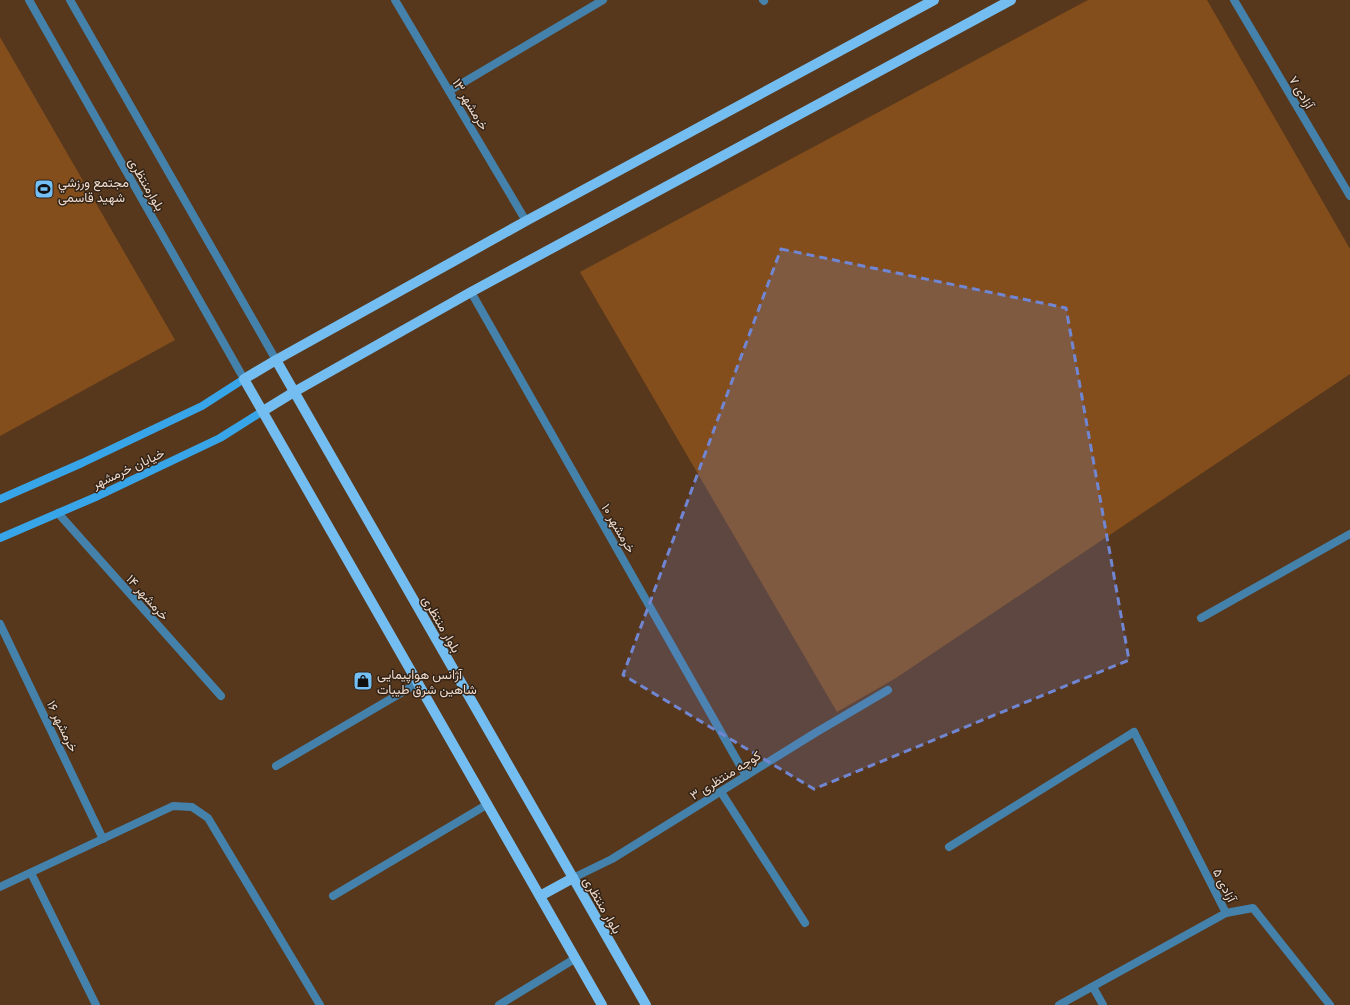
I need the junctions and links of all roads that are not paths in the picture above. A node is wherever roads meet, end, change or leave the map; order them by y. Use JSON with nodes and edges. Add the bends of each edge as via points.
{"nodes":[{"id":1,"x":29,"y":0,"type":"edge"},
{"id":2,"x":70,"y":0,"type":"edge"},
{"id":3,"x":395,"y":0,"type":"edge"},
{"id":4,"x":603,"y":0,"type":"edge"},
{"id":5,"x":934,"y":0,"type":"edge"},
{"id":6,"x":1011,"y":0,"type":"edge"},
{"id":7,"x":1234,"y":0,"type":"edge"},
{"id":8,"x":449,"y":91,"type":"junction"},
{"id":9,"x":1350,"y":196,"type":"edge"},
{"id":10,"x":526,"y":221,"type":"junction"},
{"id":11,"x":471,"y":292,"type":"junction"},
{"id":12,"x":276,"y":360,"type":"junction"},
{"id":13,"x":244,"y":379,"type":"junction"},
{"id":14,"x":294,"y":392,"type":"junction"},
{"id":15,"x":263,"y":411,"type":"junction"},
{"id":16,"x":0,"y":499,"type":"edge"},
{"id":17,"x":58,"y":513,"type":"junction"},
{"id":18,"x":1350,"y":534,"type":"edge"},
{"id":19,"x":0,"y":538,"type":"edge"},
{"id":20,"x":1202,"y":618,"type":"dead end"},
{"id":21,"x":0,"y":624,"type":"edge"},
{"id":22,"x":418,"y":683,"type":"junction"},
{"id":23,"x":888,"y":690,"type":"dead end"},
{"id":24,"x":221,"y":696,"type":"dead end"},
{"id":25,"x":276,"y":766,"type":"dead end"},
{"id":26,"x":746,"y":776,"type":"junction"},
{"id":27,"x":721,"y":792,"type":"junction"},
{"id":28,"x":488,"y":804,"type":"junction"},
{"id":29,"x":104,"y":839,"type":"junction"},
{"id":30,"x":949,"y":847,"type":"dead end"},
{"id":31,"x":31,"y":873,"type":"junction"},
{"id":32,"x":573,"y":878,"type":"junction"},
{"id":33,"x":0,"y":887,"type":"edge"},
{"id":34,"x":333,"y":896,"type":"dead end"},
{"id":35,"x":540,"y":896,"type":"junction"},
{"id":36,"x":1226,"y":914,"type":"junction"},
{"id":37,"x":804,"y":923,"type":"dead end"},
{"id":38,"x":576,"y":958,"type":"junction"},
{"id":39,"x":1093,"y":987,"type":"junction"},
{"id":40,"x":96,"y":1005,"type":"edge"},
{"id":41,"x":320,"y":1005,"type":"edge"},
{"id":42,"x":499,"y":1005,"type":"edge"},
{"id":43,"x":602,"y":1005,"type":"edge"},
{"id":44,"x":646,"y":1005,"type":"edge"},
{"id":45,"x":1059,"y":1005,"type":"edge"},
{"id":46,"x":1103,"y":1005,"type":"edge"},
{"id":47,"x":1330,"y":1005,"type":"edge"}],
"edges":[{"from":1,"to":13,"type":"street","name":"بلوارمنتظری"},
{"from":2,"to":12,"type":"street","name":"بلوارمنتظری"},
{"from":3,"to":8,"type":"street","name":"خرمشهر ۱۳"},
{"from":4,"to":8,"type":"street"},
{"from":5,"to":10,"type":"main road"},
{"from":6,"to":11,"type":"main road"},
{"from":7,"to":9,"type":"street","name":"آزادی ۷"},
{"from":8,"to":10,"type":"street","name":"خرمشهر ۱۳"},
{"from":10,"to":12,"type":"main road"},
{"from":11,"to":14,"type":"main road"},
{"from":11,"to":26,"type":"street","name":"خرمشهر ۱۰"},
{"from":12,"to":13,"type":"main road"},
{"from":12,"to":14,"type":"main road","name":"بلوار منتظری"},
{"from":13,"to":15,"type":"main road"},
{"from":13,"to":16,"type":"main road","name":"خیابان خرمشهر","via":[[202,406]]},
{"from":14,"to":15,"type":"main road"},
{"from":14,"to":32,"type":"main road","name":"بلوار منتظری"},
{"from":15,"to":17,"type":"main road","name":"خیابان خرمشهر","via":[[220,438]]},
{"from":15,"to":22,"type":"main road"},
{"from":17,"to":19,"type":"main road","name":"خیابان خرمشهر"},
{"from":17,"to":24,"type":"street","name":"خرمشهر ۱۴"},
{"from":18,"to":20,"type":"street"},
{"from":21,"to":29,"type":"street","name":"خرمشهر ۱۶"},
{"from":22,"to":25,"type":"street"},
{"from":22,"to":28,"type":"main road"},
{"from":23,"to":26,"type":"street","name":"کوچه منتظری ۳"},
{"from":26,"to":27,"type":"street","name":"کوچه منتظری ۳"},
{"from":27,"to":32,"type":"street","name":"کوچه منتظری ۳","via":[[612,859]]},
{"from":27,"to":37,"type":"street"},
{"from":28,"to":34,"type":"street"},
{"from":28,"to":35,"type":"main road"},
{"from":29,"to":31,"type":"street"},
{"from":29,"to":41,"type":"street","via":[[173,806],[192,807],[208,818]]},
{"from":30,"to":36,"type":"street","name":"آزادی ۵","via":[[1134,732]]},
{"from":31,"to":33,"type":"street"},
{"from":31,"to":40,"type":"street"},
{"from":32,"to":35,"type":"main road"},
{"from":32,"to":44,"type":"main road","name":"بلوار منتظری"},
{"from":35,"to":38,"type":"main road"},
{"from":36,"to":39,"type":"street"},
{"from":36,"to":47,"type":"street","name":"آزادی ۵","via":[[1253,908]]},
{"from":38,"to":42,"type":"street"},
{"from":38,"to":43,"type":"main road"},
{"from":39,"to":45,"type":"street"},
{"from":39,"to":46,"type":"street"}]}
